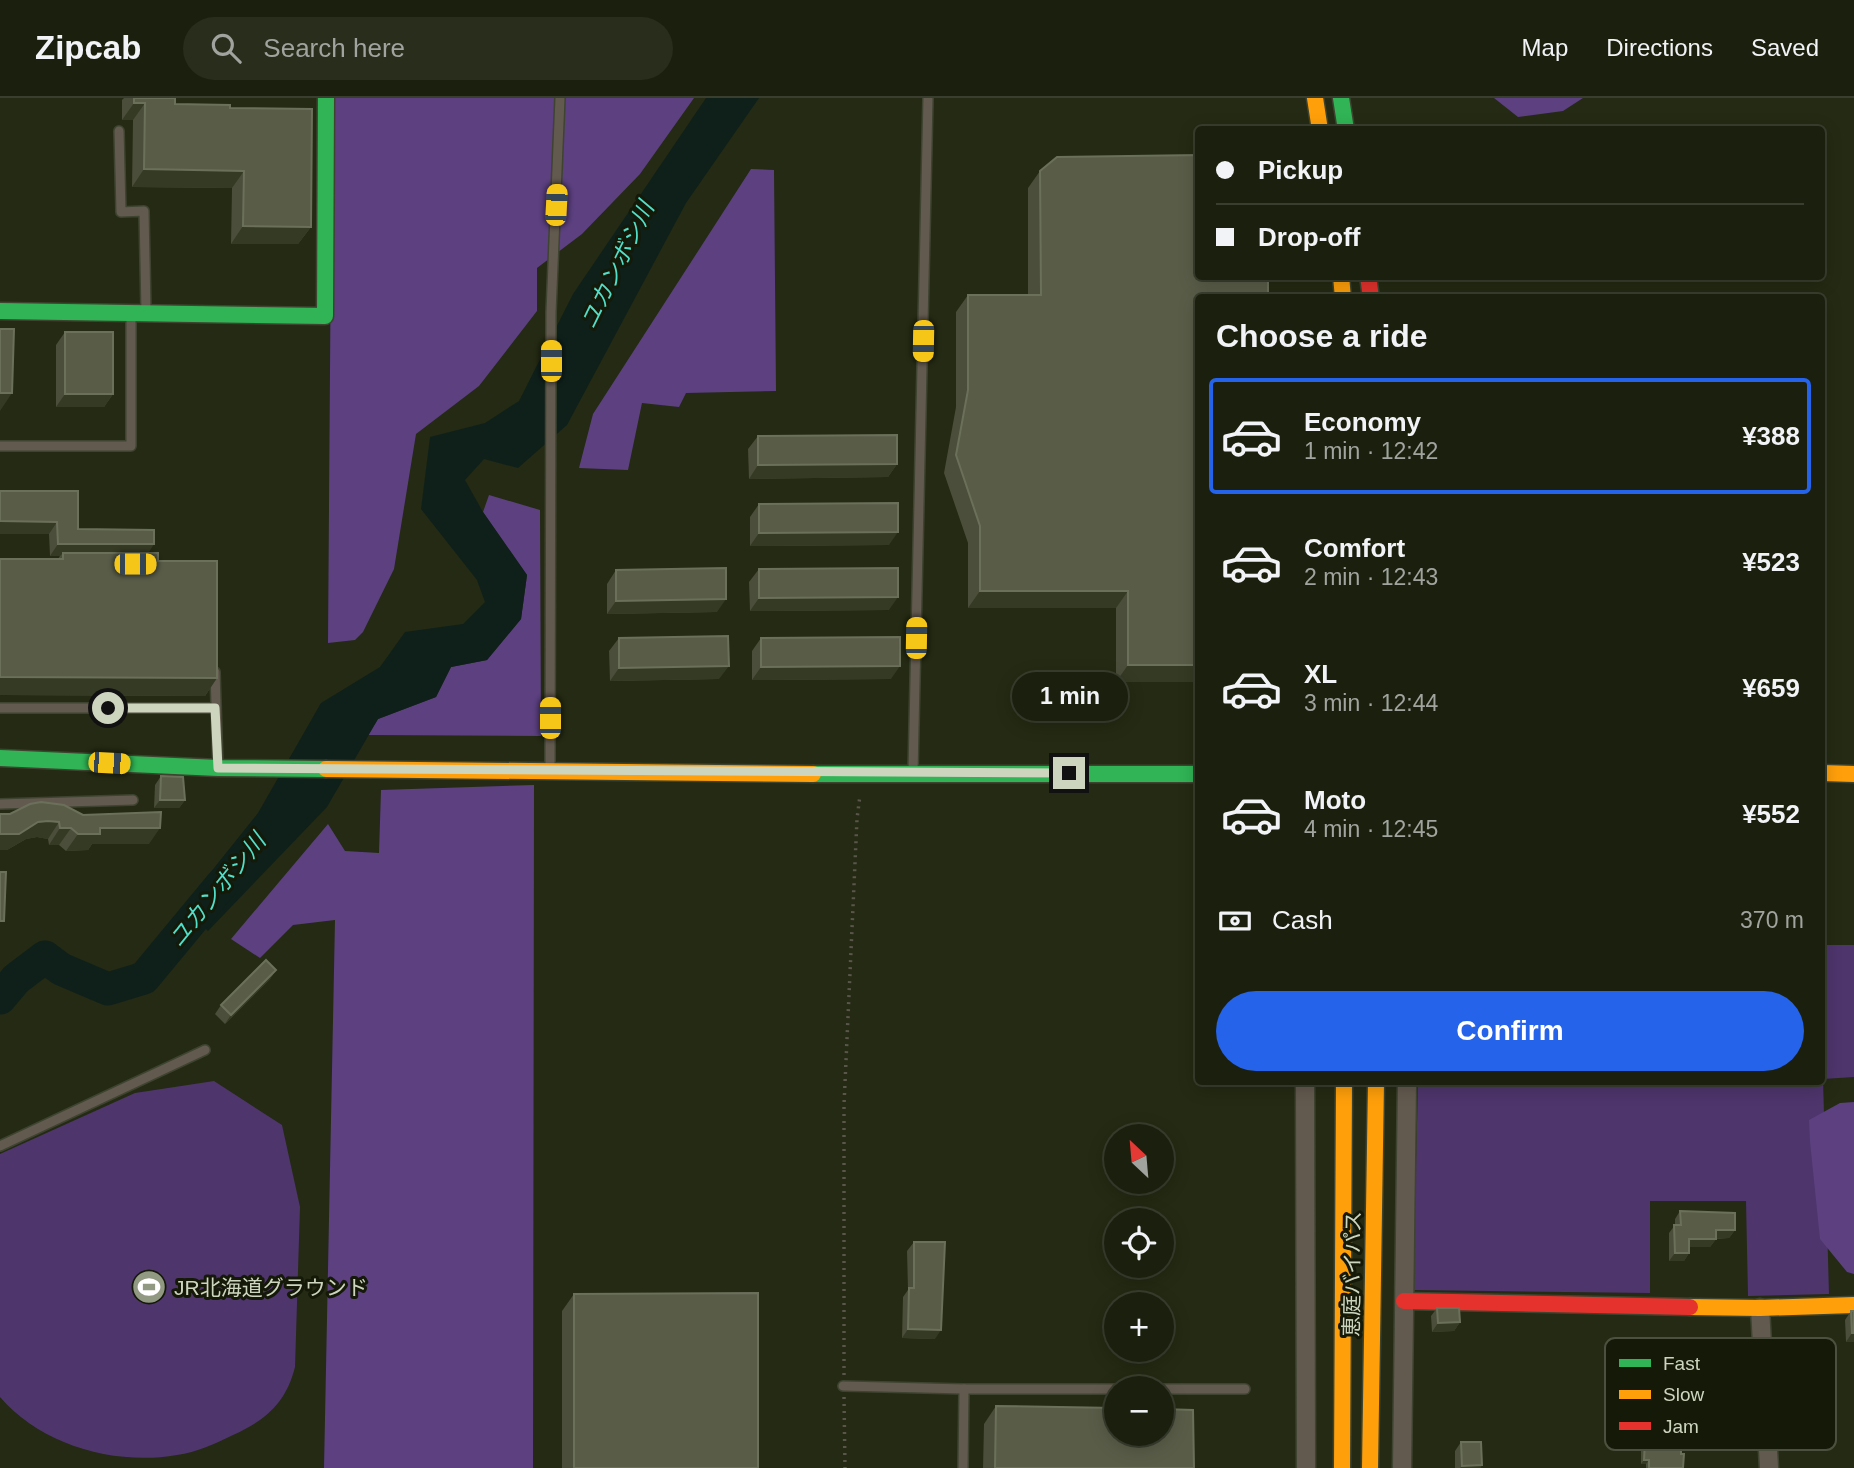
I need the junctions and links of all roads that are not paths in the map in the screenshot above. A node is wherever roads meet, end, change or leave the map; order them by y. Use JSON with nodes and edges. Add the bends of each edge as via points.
{"nodes":[{"id":1,"x":326,"y":98,"type":"edge"},
{"id":2,"x":560,"y":98,"type":"edge"},
{"id":3,"x":928,"y":98,"type":"edge"},
{"id":4,"x":1315,"y":98,"type":"edge"},
{"id":5,"x":1341,"y":98,"type":"edge"},
{"id":6,"x":1319,"y":126,"type":"edge"},
{"id":7,"x":1345,"y":126,"type":"edge"},
{"id":8,"x":119,"y":131,"type":"dead end"},
{"id":9,"x":0,"y":311,"type":"edge"},
{"id":10,"x":138,"y":313,"type":"junction"},
{"id":11,"x":0,"y":446,"type":"edge"},
{"id":12,"x":215,"y":656,"type":"edge"},
{"id":13,"x":0,"y":708,"type":"edge"},
{"id":14,"x":215,"y":708,"type":"junction"},
{"id":15,"x":0,"y":758,"type":"edge"},
{"id":16,"x":218,"y":768,"type":"junction"},
{"id":17,"x":550,"y":769,"type":"junction"},
{"id":18,"x":913,"y":773,"type":"junction"},
{"id":19,"x":1825,"y":773,"type":"edge"},
{"id":20,"x":1195,"y":774,"type":"edge"},
{"id":21,"x":1854,"y":774,"type":"edge"},
{"id":22,"x":133,"y":800,"type":"dead end"},
{"id":23,"x":0,"y":804,"type":"edge"},
{"id":24,"x":205,"y":1050,"type":"dead end"},
{"id":25,"x":1305,"y":1085,"type":"edge"},
{"id":26,"x":1345,"y":1085,"type":"edge"},
{"id":27,"x":1376,"y":1085,"type":"edge"},
{"id":28,"x":1407,"y":1085,"type":"edge"},
{"id":29,"x":0,"y":1146,"type":"edge"},
{"id":30,"x":1404,"y":1301,"type":"junction"},
{"id":31,"x":1854,"y":1306,"type":"edge"},
{"id":32,"x":1760,"y":1308,"type":"junction"},
{"id":33,"x":1762,"y":1338,"type":"edge"},
{"id":34,"x":844,"y":1386,"type":"road end"},
{"id":35,"x":1104,"y":1389,"type":"edge"},
{"id":36,"x":1174,"y":1389,"type":"edge"},
{"id":37,"x":1245,"y":1389,"type":"dead end"},
{"id":38,"x":964,"y":1390,"type":"junction"},
{"id":39,"x":1768,"y":1450,"type":"edge"},
{"id":40,"x":963,"y":1468,"type":"edge"},
{"id":41,"x":1306,"y":1468,"type":"edge"},
{"id":42,"x":1342,"y":1468,"type":"edge"},
{"id":43,"x":1370,"y":1468,"type":"edge"},
{"id":44,"x":1402,"y":1468,"type":"edge"},
{"id":45,"x":1769,"y":1468,"type":"edge"}],
"edges":[{"from":1,"to":10,"type":"main road","via":[[326,316]]},
{"from":2,"to":17,"type":"lane","via":[[551,312]]},
{"from":3,"to":18,"type":"lane"},
{"from":4,"to":6,"type":"main road"},
{"from":5,"to":7,"type":"main road"},
{"from":8,"to":10,"type":"lane","via":[[121,212],[144,211]]},
{"from":9,"to":10,"type":"main road"},
{"from":10,"to":11,"type":"lane","via":[[131,446]]},
{"from":12,"to":14,"type":"lane"},
{"from":13,"to":14,"type":"lane"},
{"from":14,"to":16,"type":"lane"},
{"from":15,"to":16,"type":"main road"},
{"from":16,"to":17,"type":"main road"},
{"from":17,"to":18,"type":"main road"},
{"from":18,"to":20,"type":"main road"},
{"from":19,"to":21,"type":"main road"},
{"from":22,"to":23,"type":"lane"},
{"from":24,"to":29,"type":"lane"},
{"from":25,"to":41,"type":"street"},
{"from":26,"to":42,"type":"main road","name":"恵庭バイパス"},
{"from":27,"to":43,"type":"main road","name":"恵庭バイパス"},
{"from":28,"to":30,"type":"street"},
{"from":30,"to":32,"type":"main road"},
{"from":30,"to":44,"type":"street"},
{"from":31,"to":32,"type":"main road"},
{"from":32,"to":33,"type":"street"},
{"from":34,"to":38,"type":"lane"},
{"from":35,"to":38,"type":"lane"},
{"from":36,"to":37,"type":"lane"},
{"from":38,"to":40,"type":"lane"},
{"from":39,"to":45,"type":"street"}]}
